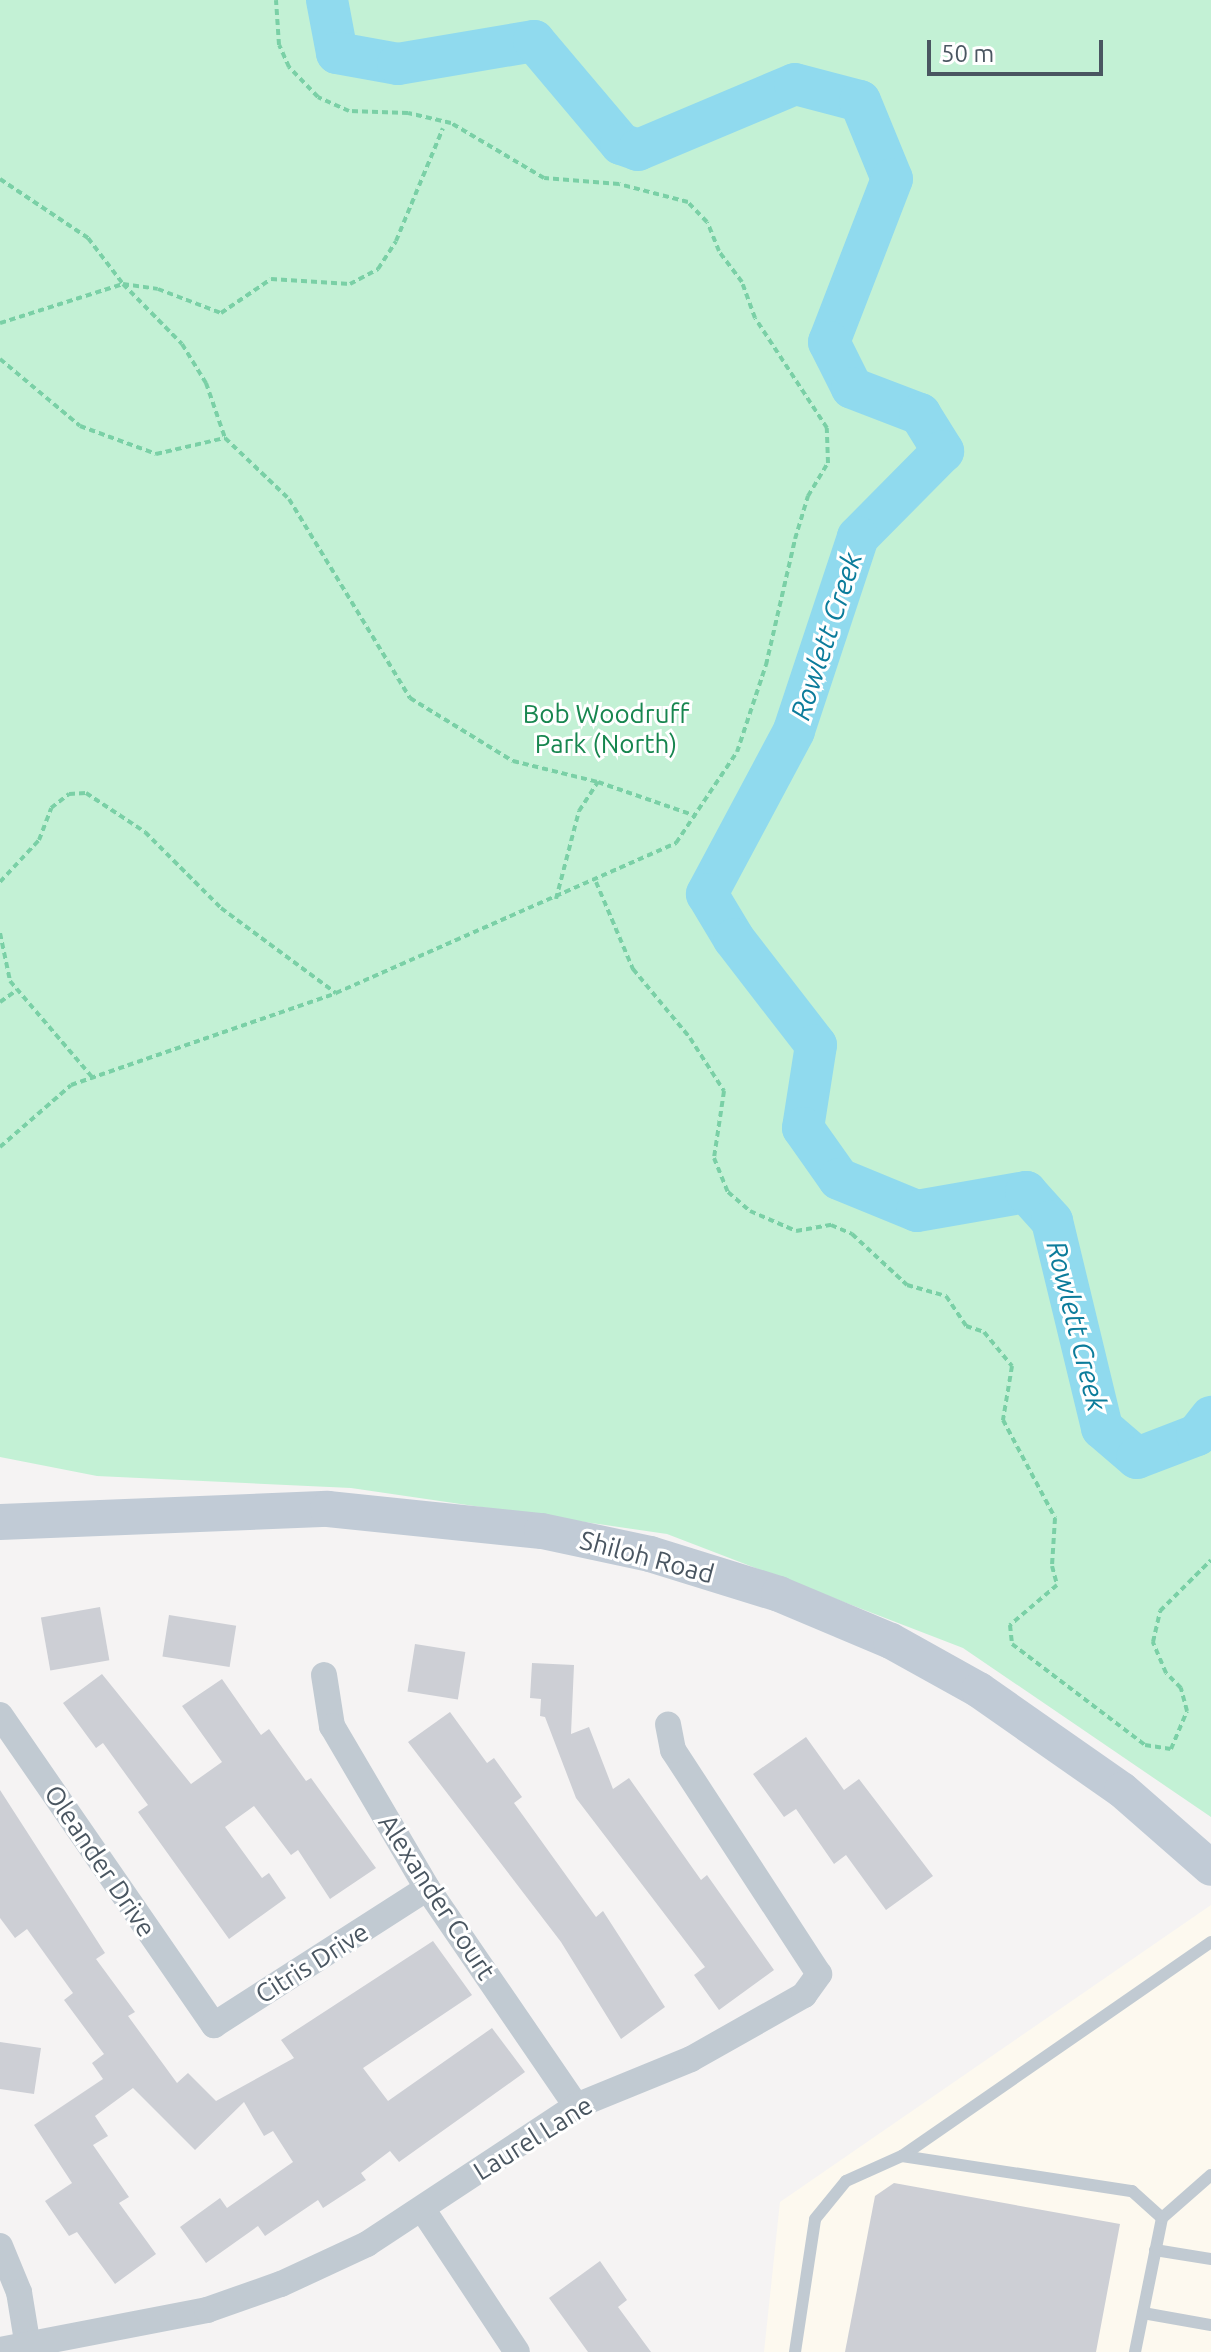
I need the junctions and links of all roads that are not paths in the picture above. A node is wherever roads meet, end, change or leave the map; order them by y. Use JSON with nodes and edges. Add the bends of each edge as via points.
{"nodes":[{"id":1,"x":0,"y":1522,"type":"edge"},
{"id":2,"x":324,"y":1675,"type":"dead end"},
{"id":3,"x":0,"y":1715,"type":"edge"},
{"id":4,"x":668,"y":1724,"type":"dead end"},
{"id":5,"x":1211,"y":1868,"type":"edge"},
{"id":6,"x":427,"y":1888,"type":"junction"},
{"id":7,"x":1211,"y":1942,"type":"edge"},
{"id":8,"x":200,"y":2008,"type":"joint"},
{"id":9,"x":576,"y":2106,"type":"junction"},
{"id":10,"x":902,"y":2156,"type":"junction"},
{"id":11,"x":1211,"y":2175,"type":"edge"},
{"id":12,"x":423,"y":2210,"type":"junction"},
{"id":13,"x":1162,"y":2218,"type":"junction"},
{"id":14,"x":0,"y":2246,"type":"edge"},
{"id":15,"x":1155,"y":2250,"type":"junction"},
{"id":16,"x":1211,"y":2259,"type":"edge"},
{"id":17,"x":1143,"y":2313,"type":"junction"},
{"id":18,"x":1211,"y":2325,"type":"edge"},
{"id":19,"x":27,"y":2341,"type":"junction"},
{"id":20,"x":0,"y":2350,"type":"edge"},
{"id":21,"x":517,"y":2352,"type":"edge"},
{"id":22,"x":795,"y":2352,"type":"edge"},
{"id":23,"x":1135,"y":2352,"type":"edge"}],
"edges":[{"from":1,"to":5,"type":"main road","name":"Shiloh Road","via":[[328,1509],[542,1531],[650,1554],[779,1594],[891,1641],[942,1669],[1037,1726],[1122,1790]]},
{"from":2,"to":6,"type":"street","name":"Alexander Court","via":[[332,1726]]},
{"from":3,"to":8,"type":"street","name":"Oleander Drive"},
{"from":4,"to":9,"type":"street","name":"Laurel Lane","via":[[666,1736],[673,1750],[819,1974],[804,1995],[691,2059]]},
{"from":6,"to":8,"type":"street","name":"Citris Drive","via":[[214,2025]]},
{"from":6,"to":9,"type":"street","name":"Alexander Court"},
{"from":7,"to":10,"type":"lane"},
{"from":9,"to":12,"type":"street","name":"Laurel Lane"},
{"from":10,"to":13,"type":"lane","via":[[1132,2191]]},
{"from":10,"to":22,"type":"lane","via":[[846,2181],[815,2219]]},
{"from":11,"to":13,"type":"lane"},
{"from":12,"to":19,"type":"street","name":"Laurel Lane","via":[[310,2271],[207,2310]]},
{"from":12,"to":21,"type":"street"},
{"from":13,"to":15,"type":"lane"},
{"from":14,"to":19,"type":"street","via":[[19,2292]]},
{"from":15,"to":16,"type":"lane"},
{"from":15,"to":17,"type":"lane"},
{"from":17,"to":18,"type":"lane"},
{"from":17,"to":23,"type":"lane"},
{"from":19,"to":20,"type":"street","name":"Laurel Lane"}]}
